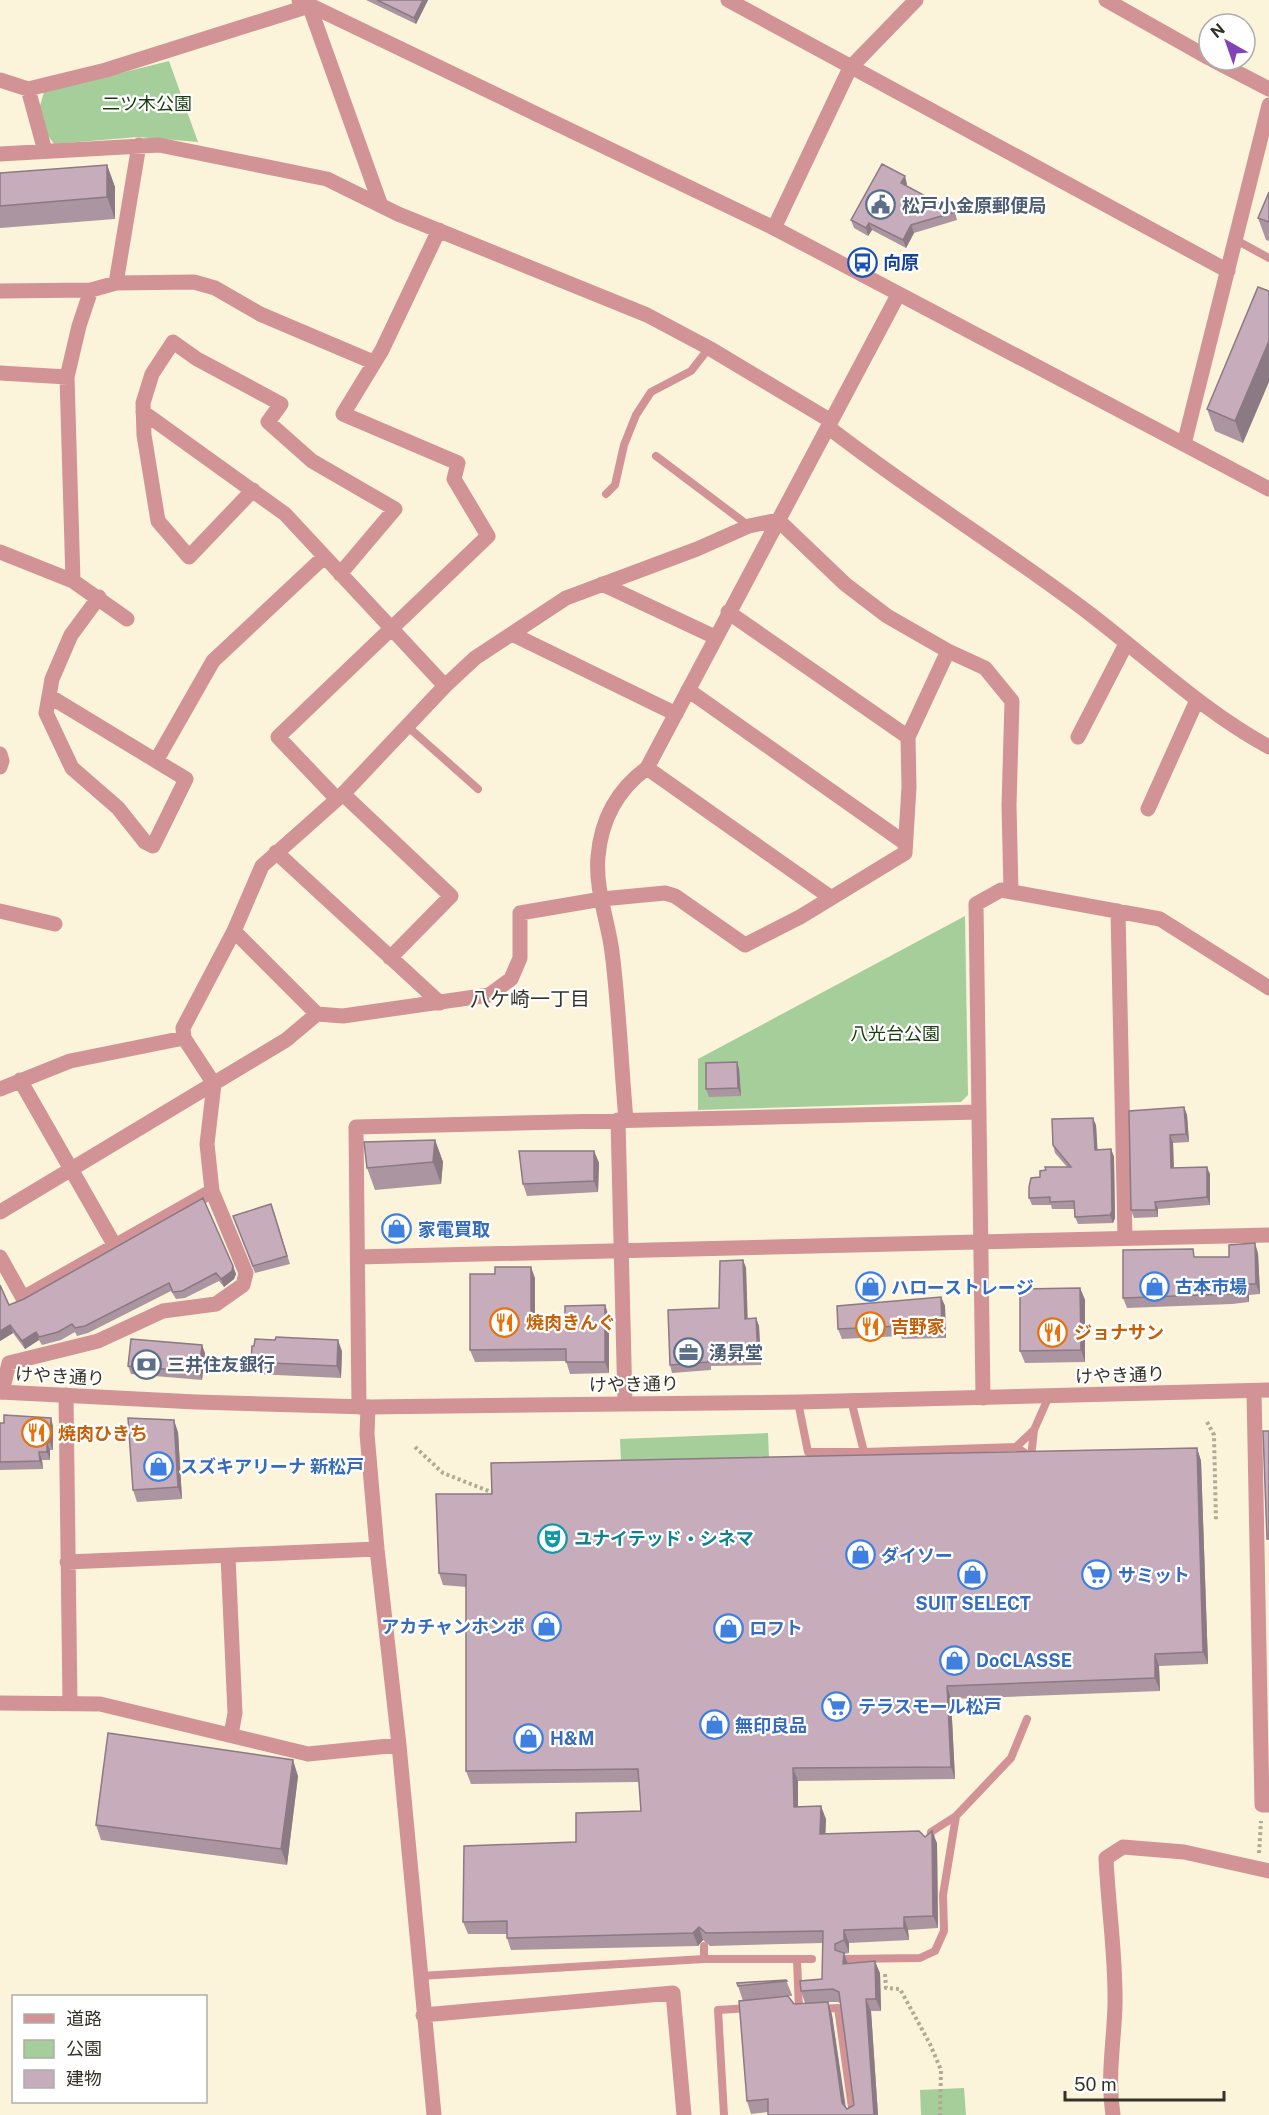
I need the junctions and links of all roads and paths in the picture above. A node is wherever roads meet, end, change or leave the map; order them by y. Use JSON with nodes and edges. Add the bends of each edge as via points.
{"nodes":[{"id":1,"x":728,"y":0,"type":"edge"},
{"id":2,"x":916,"y":0,"type":"edge"},
{"id":3,"x":1106,"y":0,"type":"edge"},
{"id":4,"x":311,"y":4,"type":"edge"},
{"id":5,"x":1197,"y":51,"type":"edge"},
{"id":6,"x":849,"y":68,"type":"junction"},
{"id":7,"x":1236,"y":72,"type":"edge"},
{"id":8,"x":0,"y":80,"type":"edge"},
{"id":9,"x":28,"y":88,"type":"junction"},
{"id":10,"x":1269,"y":89,"type":"edge"},
{"id":11,"x":1269,"y":105,"type":"edge"},
{"id":12,"x":139,"y":145,"type":"junction"},
{"id":13,"x":45,"y":152,"type":"junction"},
{"id":14,"x":0,"y":154,"type":"edge"},
{"id":15,"x":380,"y":203,"type":"junction"},
{"id":16,"x":774,"y":228,"type":"junction"},
{"id":17,"x":439,"y":230,"type":"junction"},
{"id":18,"x":1236,"y":240,"type":"junction"},
{"id":19,"x":1269,"y":258,"type":"edge"},
{"id":20,"x":1228,"y":271,"type":"junction"},
{"id":21,"x":116,"y":283,"type":"junction"},
{"id":22,"x":91,"y":290,"type":"junction"},
{"id":23,"x":0,"y":291,"type":"edge"},
{"id":24,"x":898,"y":295,"type":"junction"},
{"id":25,"x":709,"y":348,"type":"junction"},
{"id":26,"x":373,"y":362,"type":"junction"},
{"id":27,"x":0,"y":373,"type":"edge"},
{"id":28,"x":68,"y":377,"type":"junction"},
{"id":29,"x":143,"y":412,"type":"junction"},
{"id":30,"x":829,"y":424,"type":"junction"},
{"id":31,"x":1184,"y":444,"type":"junction"},
{"id":32,"x":656,"y":456,"type":"dead end"},
{"id":33,"x":1269,"y":489,"type":"edge"},
{"id":34,"x":253,"y":490,"type":"junction"},
{"id":35,"x":606,"y":494,"type":"dead end"},
{"id":36,"x":778,"y":520,"type":"junction"},
{"id":37,"x":749,"y":526,"type":"junction"},
{"id":38,"x":0,"y":552,"type":"edge"},
{"id":39,"x":324,"y":557,"type":"junction"},
{"id":40,"x":340,"y":574,"type":"junction"},
{"id":41,"x":73,"y":580,"type":"junction"},
{"id":42,"x":602,"y":584,"type":"junction"},
{"id":43,"x":99,"y":597,"type":"junction"},
{"id":44,"x":728,"y":612,"type":"junction"},
{"id":45,"x":127,"y":619,"type":"dead end"},
{"id":46,"x":391,"y":629,"type":"junction"},
{"id":47,"x":512,"y":634,"type":"junction"},
{"id":48,"x":715,"y":637,"type":"junction"},
{"id":49,"x":1126,"y":644,"type":"junction"},
{"id":50,"x":948,"y":651,"type":"junction"},
{"id":51,"x":445,"y":686,"type":"junction"},
{"id":52,"x":688,"y":690,"type":"junction"},
{"id":53,"x":48,"y":696,"type":"junction"},
{"id":54,"x":1197,"y":700,"type":"junction"},
{"id":55,"x":676,"y":714,"type":"junction"},
{"id":56,"x":407,"y":726,"type":"junction"},
{"id":57,"x":908,"y":736,"type":"junction"},
{"id":58,"x":1078,"y":737,"type":"dead end"},
{"id":59,"x":1269,"y":747,"type":"edge"},
{"id":60,"x":0,"y":754,"type":"edge"},
{"id":61,"x":156,"y":761,"type":"junction"},
{"id":62,"x":0,"y":767,"type":"edge"},
{"id":63,"x":647,"y":768,"type":"junction"},
{"id":64,"x":478,"y":789,"type":"dead end"},
{"id":65,"x":340,"y":796,"type":"junction"},
{"id":66,"x":1148,"y":809,"type":"dead end"},
{"id":67,"x":905,"y":843,"type":"junction"},
{"id":68,"x":276,"y":852,"type":"junction"},
{"id":69,"x":1011,"y":892,"type":"junction"},
{"id":70,"x":830,"y":897,"type":"junction"},
{"id":71,"x":602,"y":899,"type":"junction"},
{"id":72,"x":0,"y":911,"type":"edge"},
{"id":73,"x":1118,"y":911,"type":"junction"},
{"id":74,"x":55,"y":924,"type":"dead end"},
{"id":75,"x":234,"y":931,"type":"junction"},
{"id":76,"x":390,"y":958,"type":"junction"},
{"id":77,"x":1269,"y":988,"type":"edge"},
{"id":78,"x":440,"y":1003,"type":"junction"},
{"id":79,"x":317,"y":1014,"type":"junction"},
{"id":80,"x":184,"y":1038,"type":"junction"},
{"id":81,"x":20,"y":1080,"type":"junction"},
{"id":82,"x":214,"y":1084,"type":"junction"},
{"id":83,"x":0,"y":1089,"type":"edge"},
{"id":84,"x":979,"y":1112,"type":"junction"},
{"id":85,"x":622,"y":1120,"type":"junction"},
{"id":86,"x":73,"y":1170,"type":"junction"},
{"id":87,"x":212,"y":1191,"type":"junction"},
{"id":88,"x":0,"y":1212,"type":"edge"},
{"id":89,"x":1269,"y":1235,"type":"edge"},
{"id":90,"x":1125,"y":1238,"type":"junction"},
{"id":91,"x":979,"y":1243,"type":"junction"},
{"id":92,"x":115,"y":1246,"type":"junction"},
{"id":93,"x":621,"y":1250,"type":"junction"},
{"id":94,"x":0,"y":1257,"type":"edge"},
{"id":95,"x":358,"y":1257,"type":"junction"},
{"id":96,"x":1262,"y":1390,"type":"edge"},
{"id":97,"x":1,"y":1392,"type":"edge"},
{"id":98,"x":66,"y":1395,"type":"junction"},
{"id":99,"x":1049,"y":1396,"type":"junction"},
{"id":100,"x":983,"y":1398,"type":"junction"},
{"id":101,"x":851,"y":1400,"type":"junction"},
{"id":102,"x":798,"y":1402,"type":"junction"},
{"id":103,"x":625,"y":1403,"type":"junction"},
{"id":104,"x":363,"y":1407,"type":"junction"},
{"id":105,"x":1207,"y":1422,"type":"dead end"},
{"id":106,"x":1034,"y":1430,"type":"junction"},
{"id":107,"x":415,"y":1447,"type":"dead end"},
{"id":108,"x":1016,"y":1447,"type":"junction"},
{"id":109,"x":864,"y":1452,"type":"junction"},
{"id":110,"x":496,"y":1494,"type":"edge"},
{"id":111,"x":1216,"y":1521,"type":"dead end"},
{"id":112,"x":377,"y":1549,"type":"junction"},
{"id":113,"x":228,"y":1556,"type":"junction"},
{"id":114,"x":67,"y":1562,"type":"junction"},
{"id":115,"x":0,"y":1702,"type":"edge"},
{"id":116,"x":70,"y":1703,"type":"junction"},
{"id":117,"x":1027,"y":1719,"type":"dead end"},
{"id":118,"x":231,"y":1735,"type":"junction"},
{"id":119,"x":399,"y":1745,"type":"junction"},
{"id":120,"x":1265,"y":1806,"type":"edge"},
{"id":121,"x":956,"y":1816,"type":"junction"},
{"id":122,"x":930,"y":1843,"type":"edge"},
{"id":123,"x":1264,"y":1870,"type":"edge"},
{"id":124,"x":704,"y":1946,"type":"edge"},
{"id":125,"x":705,"y":1959,"type":"junction"},
{"id":126,"x":797,"y":1959,"type":"junction"},
{"id":127,"x":812,"y":1959,"type":"dead end"},
{"id":128,"x":845,"y":1959,"type":"edge"},
{"id":129,"x":885,"y":1974,"type":"dead end"},
{"id":130,"x":420,"y":1976,"type":"junction"},
{"id":131,"x":798,"y":2002,"type":"junction"},
{"id":132,"x":787,"y":2003,"type":"edge"},
{"id":133,"x":754,"y":2007,"type":"edge"},
{"id":134,"x":423,"y":2015,"type":"junction"},
{"id":135,"x":434,"y":2115,"type":"edge"},
{"id":136,"x":684,"y":2115,"type":"edge"},
{"id":137,"x":724,"y":2115,"type":"edge"},
{"id":138,"x":853,"y":2115,"type":"edge"},
{"id":139,"x":940,"y":2115,"type":"edge"},
{"id":140,"x":1113,"y":2115,"type":"edge"}],
"edges":[{"from":1,"to":6,"type":"street"},
{"from":2,"to":6,"type":"street"},
{"from":3,"to":5,"type":"street"},
{"from":4,"to":9,"type":"street","via":[[106,70]]},
{"from":4,"to":15,"type":"street"},
{"from":4,"to":16,"type":"street"},
{"from":6,"to":16,"type":"street"},
{"from":6,"to":20,"type":"street"},
{"from":7,"to":10,"type":"street"},
{"from":8,"to":9,"type":"street"},
{"from":9,"to":13,"type":"street"},
{"from":11,"to":18,"type":"street"},
{"from":12,"to":13,"type":"street"},
{"from":12,"to":15,"type":"street","via":[[201,152],[327,179]]},
{"from":12,"to":21,"type":"street"},
{"from":13,"to":14,"type":"street"},
{"from":15,"to":17,"type":"street"},
{"from":16,"to":24,"type":"street"},
{"from":17,"to":25,"type":"street","via":[[647,315]]},
{"from":17,"to":26,"type":"street"},
{"from":18,"to":19,"type":"lane"},
{"from":18,"to":20,"type":"street"},
{"from":20,"to":31,"type":"street"},
{"from":21,"to":22,"type":"street"},
{"from":21,"to":26,"type":"street","via":[[194,282],[215,288],[260,314]]},
{"from":22,"to":23,"type":"street"},
{"from":22,"to":28,"type":"street"},
{"from":24,"to":30,"type":"street"},
{"from":24,"to":31,"type":"street"},
{"from":25,"to":30,"type":"street"},
{"from":25,"to":35,"type":"lane","via":[[691,370],[651,392],[624,445],[615,485]]},
{"from":26,"to":46,"type":"street","via":[[343,414],[458,463],[454,479],[488,537]]},
{"from":27,"to":28,"type":"street"},
{"from":28,"to":41,"type":"street"},
{"from":29,"to":34,"type":"street"},
{"from":29,"to":34,"type":"street","via":[[158,520],[189,557]]},
{"from":29,"to":40,"type":"street","via":[[152,374],[173,342],[280,404],[268,422],[312,461],[394,509]]},
{"from":30,"to":36,"type":"street"},
{"from":30,"to":49,"type":"street"},
{"from":31,"to":33,"type":"street"},
{"from":32,"to":37,"type":"lane"},
{"from":34,"to":39,"type":"street","via":[[285,514]]},
{"from":36,"to":37,"type":"street"},
{"from":36,"to":44,"type":"street"},
{"from":36,"to":50,"type":"street","via":[[845,584],[887,616]]},
{"from":37,"to":42,"type":"street"},
{"from":38,"to":41,"type":"street"},
{"from":39,"to":40,"type":"street"},
{"from":39,"to":61,"type":"street","via":[[213,661]]},
{"from":40,"to":46,"type":"street"},
{"from":41,"to":43,"type":"street"},
{"from":42,"to":47,"type":"street","via":[[566,598]]},
{"from":42,"to":48,"type":"street"},
{"from":43,"to":45,"type":"street"},
{"from":43,"to":53,"type":"street","via":[[71,635]]},
{"from":44,"to":48,"type":"street"},
{"from":44,"to":57,"type":"street"},
{"from":46,"to":51,"type":"street"},
{"from":46,"to":65,"type":"street","via":[[278,737]]},
{"from":47,"to":51,"type":"street","via":[[475,658]]},
{"from":47,"to":55,"type":"street"},
{"from":48,"to":52,"type":"street"},
{"from":49,"to":54,"type":"street"},
{"from":49,"to":58,"type":"street"},
{"from":50,"to":57,"type":"street"},
{"from":50,"to":69,"type":"street","via":[[985,668],[1012,701]]},
{"from":51,"to":56,"type":"street"},
{"from":52,"to":55,"type":"street"},
{"from":52,"to":67,"type":"street"},
{"from":53,"to":61,"type":"street"},
{"from":53,"to":61,"type":"street","via":[[46,713],[72,768],[118,808],[145,842],[153,846],[186,779]]},
{"from":54,"to":59,"type":"street"},
{"from":54,"to":66,"type":"street"},
{"from":55,"to":63,"type":"street"},
{"from":56,"to":64,"type":"lane"},
{"from":56,"to":65,"type":"street"},
{"from":57,"to":67,"type":"street"},
{"from":60,"to":62,"type":"street"},
{"from":63,"to":70,"type":"street"},
{"from":63,"to":71,"type":"street","via":[[628,782],[606,817],[598,856]]},
{"from":65,"to":68,"type":"street"},
{"from":65,"to":76,"type":"street","via":[[451,896]]},
{"from":67,"to":70,"type":"street","via":[[905,853]]},
{"from":68,"to":75,"type":"street","via":[[262,866]]},
{"from":68,"to":76,"type":"street"},
{"from":69,"to":73,"type":"street"},
{"from":69,"to":84,"type":"street","via":[[1001,890],[976,904]]},
{"from":70,"to":71,"type":"street","via":[[745,945],[675,896],[665,893]]},
{"from":71,"to":78,"type":"street","via":[[520,913],[520,958],[511,979],[489,994]]},
{"from":71,"to":85,"type":"street","via":[[611,950]]},
{"from":72,"to":74,"type":"street"},
{"from":73,"to":77,"type":"street","via":[[1160,919]]},
{"from":73,"to":90,"type":"street"},
{"from":75,"to":79,"type":"street"},
{"from":75,"to":80,"type":"street","via":[[183,1028]]},
{"from":76,"to":78,"type":"street"},
{"from":78,"to":79,"type":"street","via":[[343,1016]]},
{"from":79,"to":82,"type":"street","via":[[286,1040]]},
{"from":80,"to":81,"type":"street","via":[[70,1061]]},
{"from":80,"to":82,"type":"street"},
{"from":81,"to":83,"type":"street"},
{"from":81,"to":86,"type":"street"},
{"from":82,"to":86,"type":"street"},
{"from":82,"to":87,"type":"street","via":[[207,1144]]},
{"from":84,"to":85,"type":"street"},
{"from":84,"to":91,"type":"street"},
{"from":85,"to":93,"type":"street"},
{"from":85,"to":95,"type":"street","via":[[356,1127]]},
{"from":86,"to":88,"type":"street"},
{"from":86,"to":92,"type":"street"},
{"from":87,"to":92,"type":"street"},
{"from":87,"to":97,"type":"street","via":[[246,1273],[243,1285],[216,1304],[163,1311],[98,1341],[9,1363]]},
{"from":89,"to":90,"type":"street"},
{"from":90,"to":91,"type":"street"},
{"from":91,"to":93,"type":"street"},
{"from":91,"to":100,"type":"street"},
{"from":92,"to":94,"type":"street","via":[[23,1298]]},
{"from":93,"to":95,"type":"street"},
{"from":93,"to":103,"type":"street"},
{"from":95,"to":104,"type":"street"},
{"from":96,"to":99,"type":"street","name":"けやき通り"},
{"from":96,"to":120,"type":"street"},
{"from":97,"to":98,"type":"street","name":"けやき通り"},
{"from":98,"to":104,"type":"street","name":"けやき通り"},
{"from":98,"to":114,"type":"street"},
{"from":99,"to":100,"type":"street","name":"けやき通り"},
{"from":99,"to":106,"type":"lane"},
{"from":100,"to":101,"type":"street","name":"けやき通り"},
{"from":101,"to":102,"type":"street","name":"けやき通り"},
{"from":101,"to":109,"type":"lane"},
{"from":102,"to":103,"type":"street","name":"けやき通り"},
{"from":102,"to":109,"type":"lane","via":[[808,1452]]},
{"from":103,"to":104,"type":"street","name":"けやき通り"},
{"from":104,"to":112,"type":"street"},
{"from":105,"to":111,"type":"path","via":[[1214,1434]]},
{"from":106,"to":108,"type":"lane"},
{"from":106,"to":108,"type":"lane","via":[[1031,1457]]},
{"from":107,"to":110,"type":"path","via":[[443,1473]]},
{"from":108,"to":109,"type":"lane"},
{"from":112,"to":113,"type":"street"},
{"from":112,"to":119,"type":"street"},
{"from":113,"to":114,"type":"street"},
{"from":113,"to":118,"type":"street","via":[[235,1713]]},
{"from":114,"to":116,"type":"street"},
{"from":115,"to":116,"type":"street"},
{"from":116,"to":118,"type":"street","via":[[116,1706]]},
{"from":117,"to":121,"type":"lane","via":[[1011,1758]]},
{"from":118,"to":119,"type":"street","via":[[308,1754]]},
{"from":119,"to":130,"type":"street"},
{"from":120,"to":123,"type":"path"},
{"from":121,"to":122,"type":"lane","via":[[931,1832]]},
{"from":121,"to":128,"type":"lane","via":[[943,1895],[944,1931],[935,1951],[920,1958]]},
{"from":123,"to":140,"type":"street","via":[[1184,1852],[1123,1847],[1106,1858],[1115,2006],[1110,2053]]},
{"from":124,"to":125,"type":"lane"},
{"from":125,"to":126,"type":"lane"},
{"from":125,"to":130,"type":"lane"},
{"from":126,"to":127,"type":"lane"},
{"from":126,"to":131,"type":"lane"},
{"from":129,"to":139,"type":"path","via":[[886,1988],[900,1989],[941,2070]]},
{"from":130,"to":134,"type":"street"},
{"from":131,"to":132,"type":"lane"},
{"from":131,"to":138,"type":"lane","via":[[799,2010],[837,2008]]},
{"from":133,"to":137,"type":"lane","via":[[718,2010]]},
{"from":134,"to":135,"type":"street"},
{"from":134,"to":136,"type":"street","via":[[673,1993]]}]}
